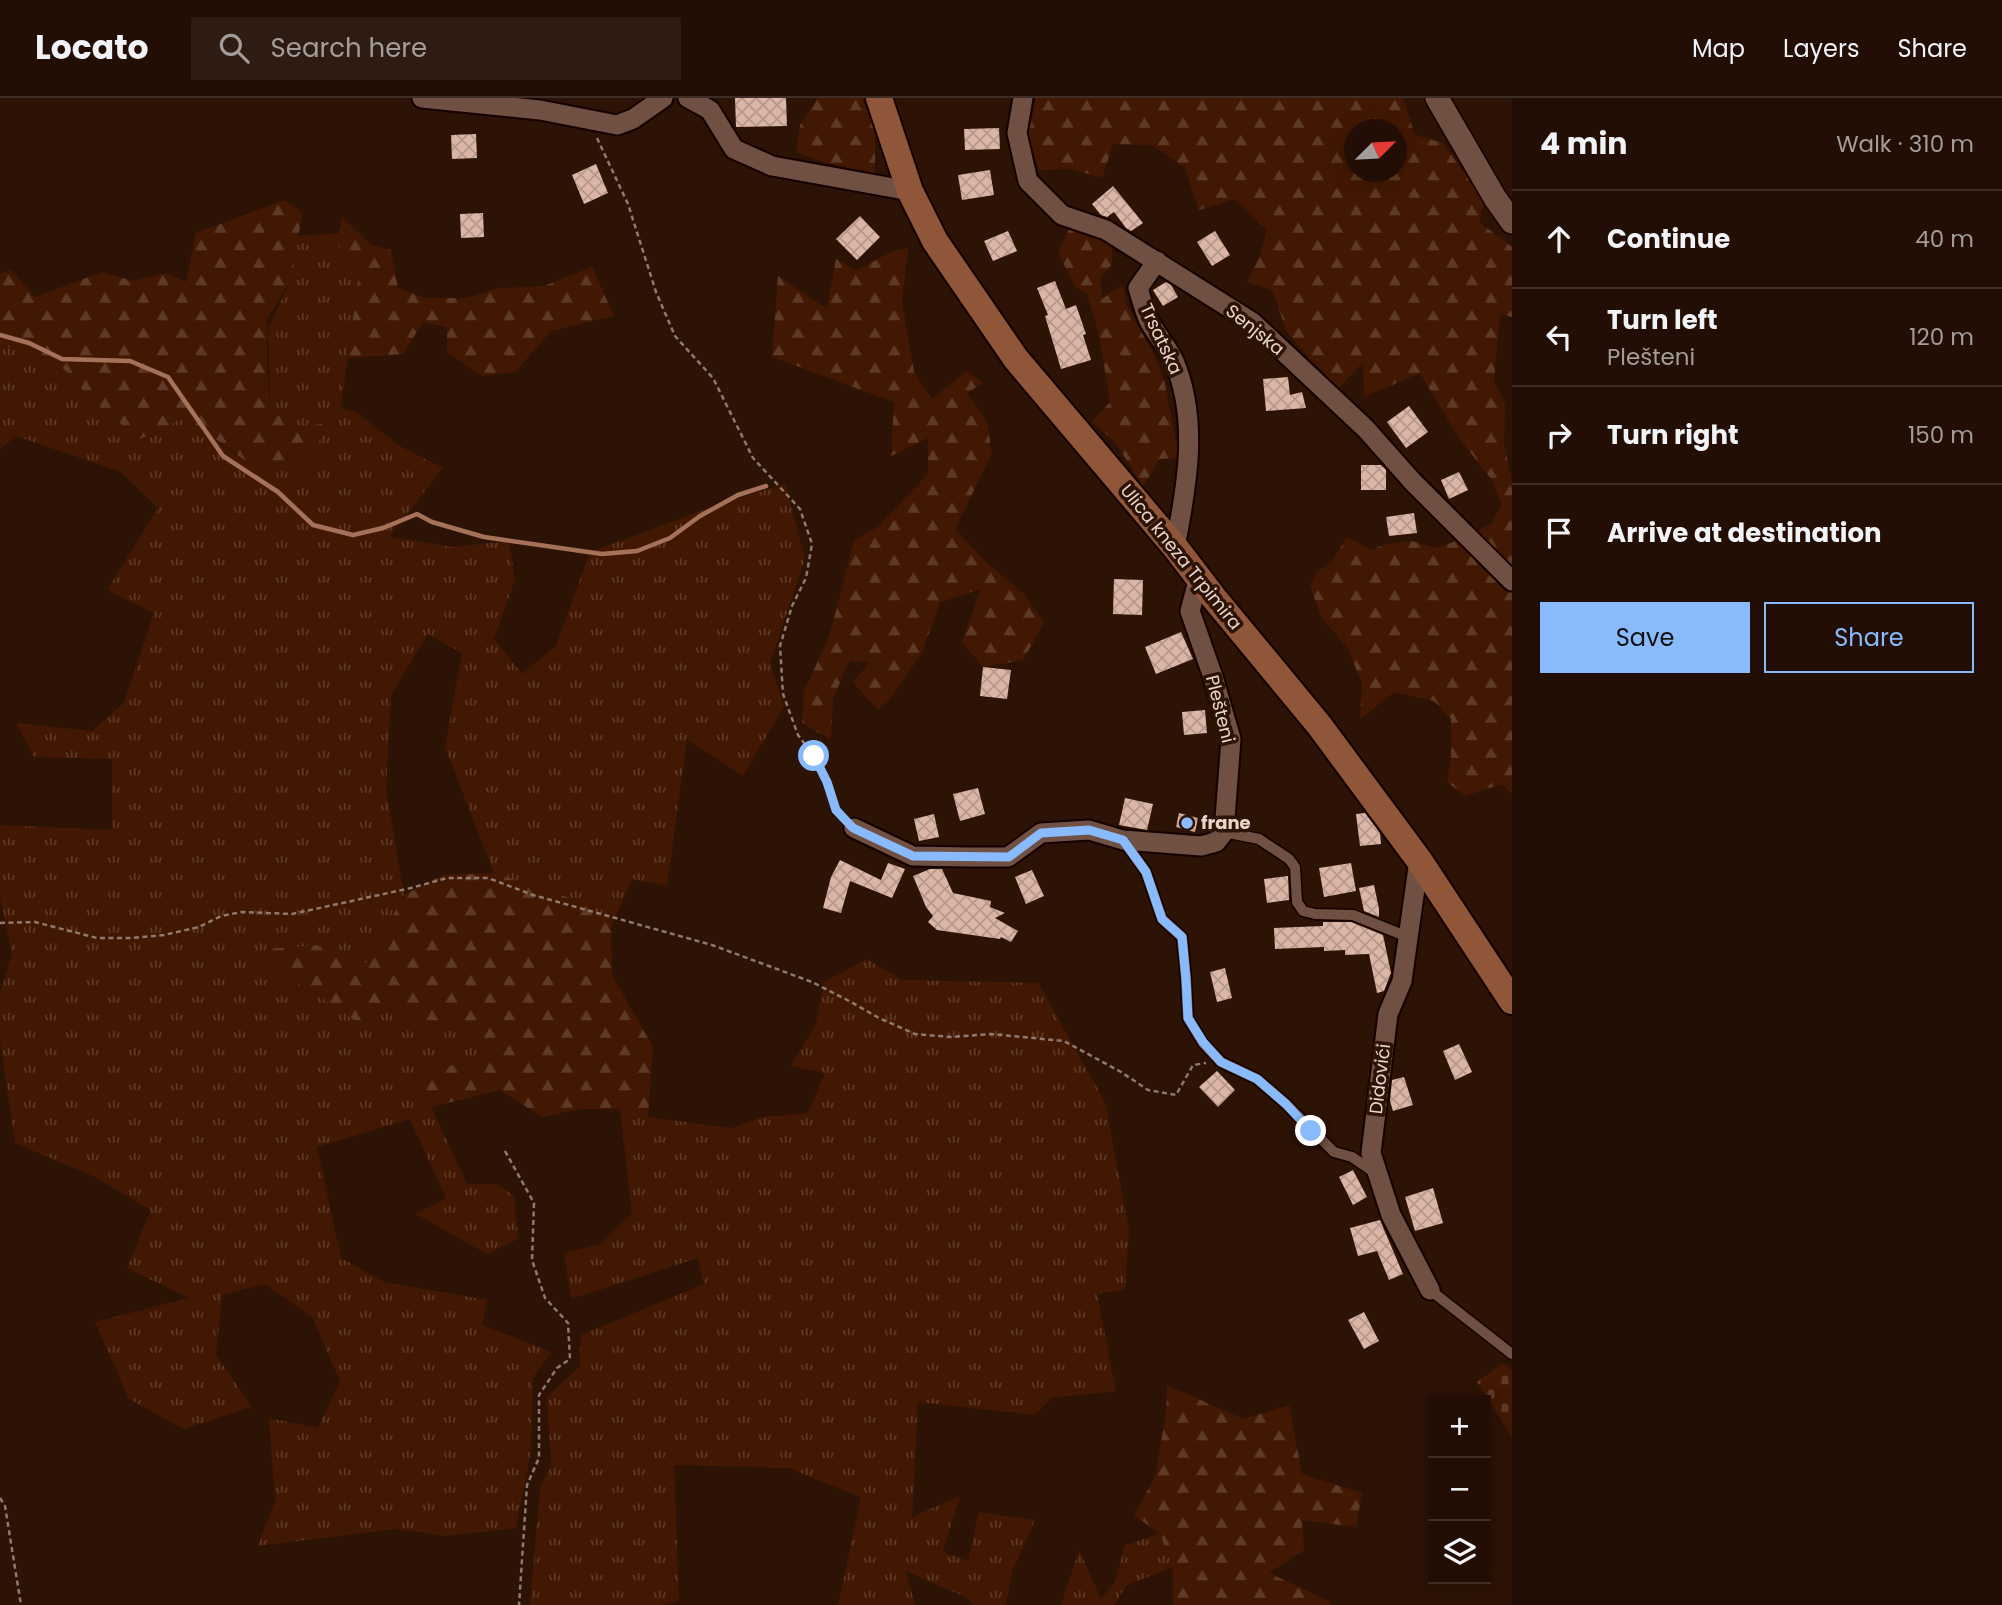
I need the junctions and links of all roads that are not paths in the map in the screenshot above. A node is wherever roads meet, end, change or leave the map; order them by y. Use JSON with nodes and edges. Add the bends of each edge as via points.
{"nodes":[{"id":1,"x":422,"y":98,"type":"edge"},
{"id":2,"x":663,"y":98,"type":"edge"},
{"id":3,"x":688,"y":98,"type":"edge"},
{"id":4,"x":879,"y":98,"type":"edge"},
{"id":5,"x":1023,"y":98,"type":"edge"},
{"id":6,"x":1437,"y":98,"type":"edge"},
{"id":7,"x":539,"y":104,"type":"edge"},
{"id":8,"x":910,"y":191,"type":"junction"},
{"id":9,"x":1512,"y":222,"type":"edge"},
{"id":10,"x":1157,"y":261,"type":"junction"},
{"id":11,"x":1175,"y":547,"type":"junction"},
{"id":12,"x":1199,"y":577,"type":"junction"},
{"id":13,"x":1512,"y":580,"type":"edge"},
{"id":14,"x":853,"y":828,"type":"road end"},
{"id":15,"x":1224,"y":832,"type":"junction"},
{"id":16,"x":1123,"y":840,"type":"junction"},
{"id":17,"x":1419,"y":860,"type":"junction"},
{"id":18,"x":1409,"y":937,"type":"junction"},
{"id":19,"x":1512,"y":1002,"type":"edge"},
{"id":20,"x":1378,"y":1175,"type":"junction"},
{"id":21,"x":1430,"y":1290,"type":"joint"},
{"id":22,"x":1512,"y":1354,"type":"edge"}],
"edges":[{"from":1,"to":7,"type":"street"},
{"from":2,"to":7,"type":"street","via":[[617,125]]},
{"from":3,"to":8,"type":"street","via":[[710,110],[734,149],[772,166]]},
{"from":4,"to":8,"type":"main road","name":"Ulica kneza Trpimira"},
{"from":5,"to":10,"type":"street","name":"Senjska","via":[[1017,133],[1028,181],[1062,215],[1106,230]]},
{"from":6,"to":9,"type":"street"},
{"from":8,"to":11,"type":"main road","name":"Ulica kneza Trpimira","via":[[935,241],[1016,359]]},
{"from":10,"to":11,"type":"street","name":"Trsatska","via":[[1138,288],[1148,318],[1173,359],[1185,395],[1190,441]]},
{"from":10,"to":13,"type":"street","name":"Senjska","via":[[1252,322],[1366,429]]},
{"from":11,"to":12,"type":"main road","name":"Ulica kneza Trpimira"},
{"from":12,"to":15,"type":"street","name":"Plešteni","via":[[1190,611],[1231,739]]},
{"from":12,"to":17,"type":"main road","name":"Ulica kneza Trpimira","via":[[1319,725]]},
{"from":14,"to":16,"type":"street","via":[[913,856],[1009,857],[1041,833],[1089,830]]},
{"from":15,"to":16,"type":"street","via":[[1216,842],[1201,846]]},
{"from":15,"to":18,"type":"lane","via":[[1259,839],[1289,859],[1295,867],[1297,902],[1303,911],[1353,915]]},
{"from":16,"to":20,"type":"lane","via":[[1146,872],[1162,919],[1182,937],[1188,1018],[1203,1042],[1221,1062],[1257,1079],[1334,1152],[1352,1157]]},
{"from":17,"to":18,"type":"street","name":"Didovići"},
{"from":17,"to":19,"type":"main road","name":"Ulica kneza Trpimira"},
{"from":18,"to":20,"type":"street","name":"Didovići","via":[[1402,981],[1388,1014],[1371,1153]]},
{"from":20,"to":21,"type":"street","name":"Didovići","via":[[1391,1214]]},
{"from":21,"to":22,"type":"lane"}]}
